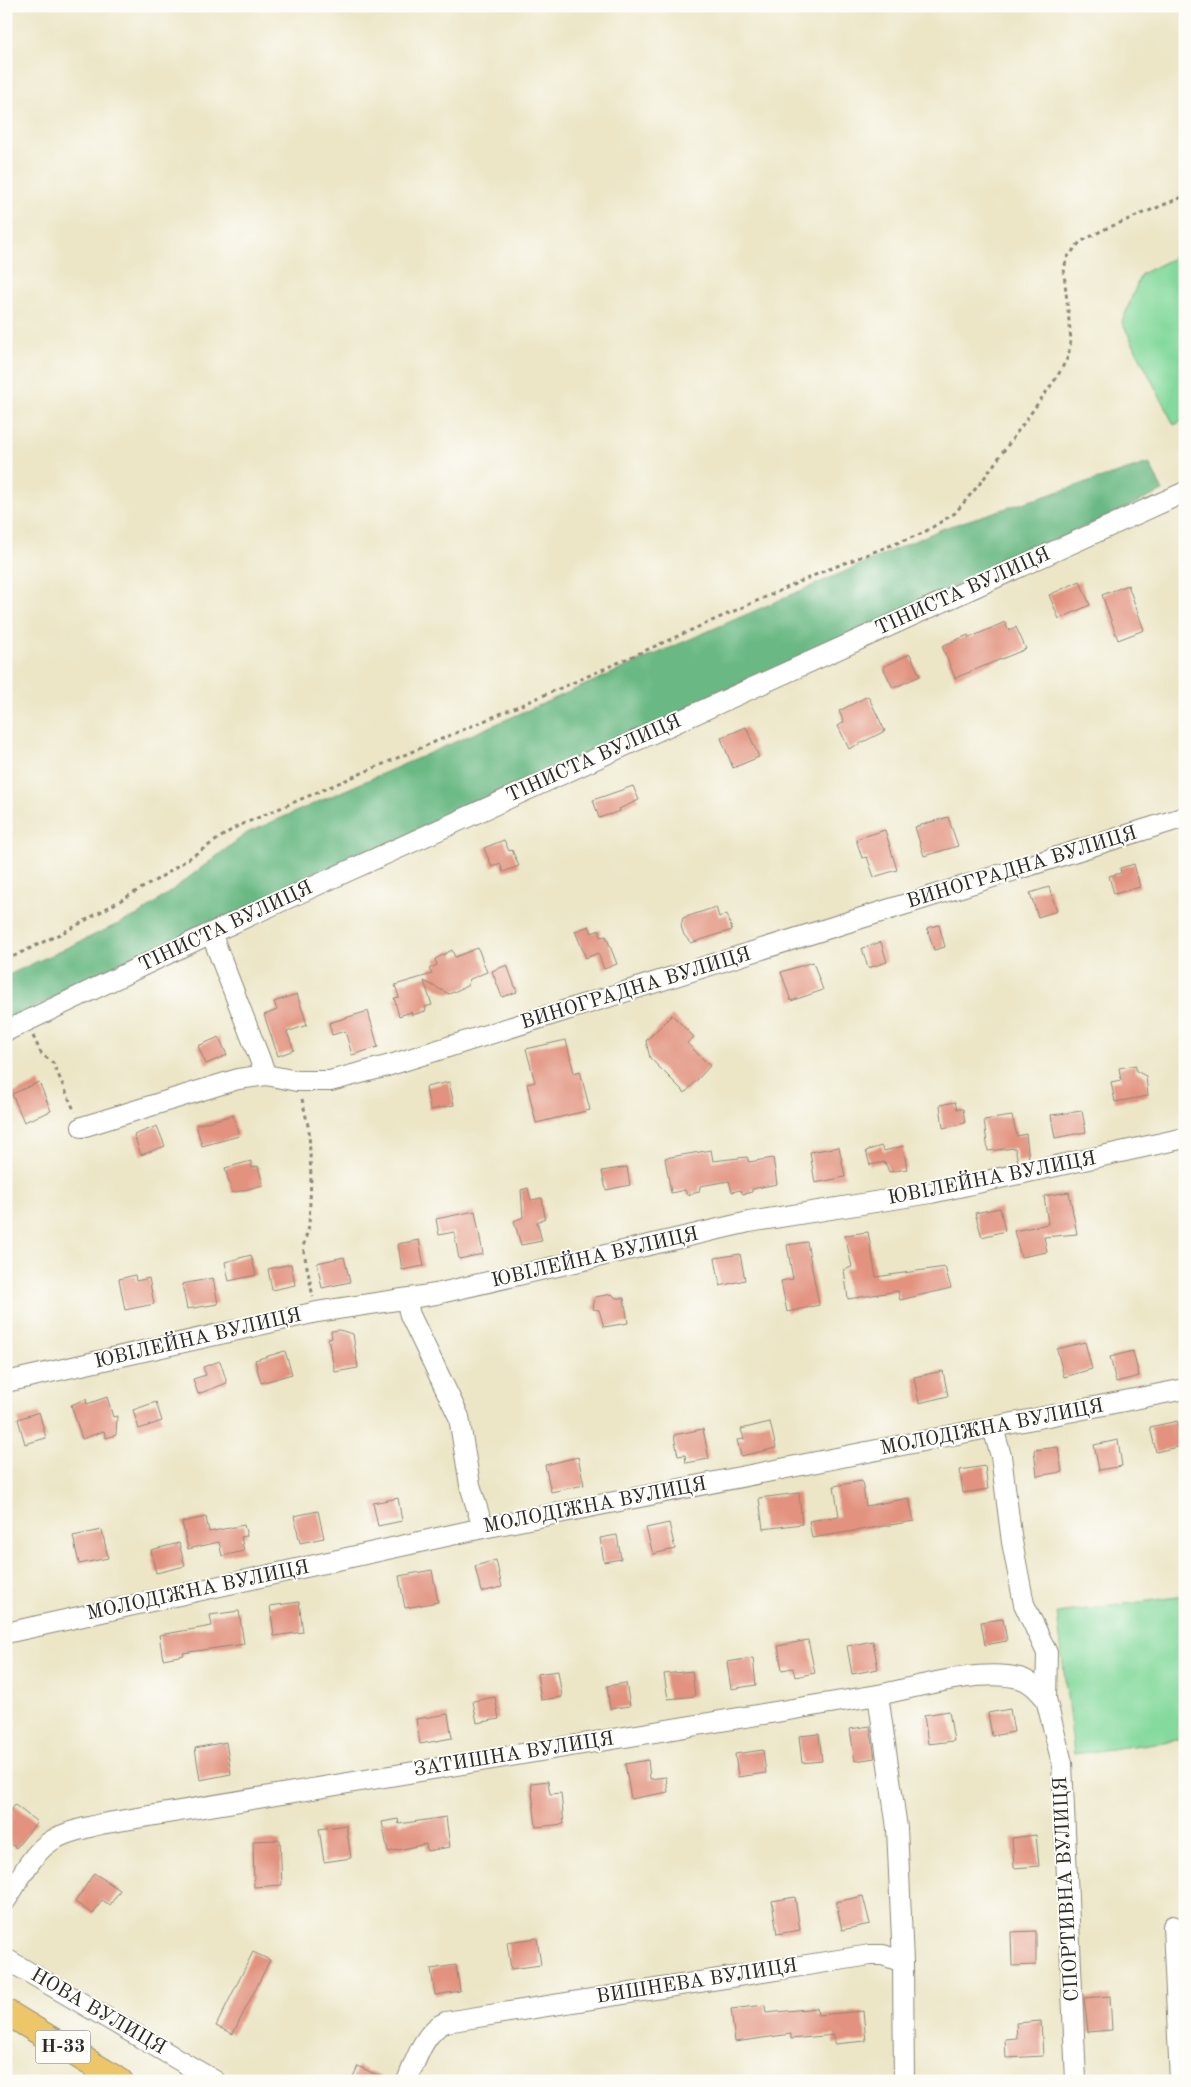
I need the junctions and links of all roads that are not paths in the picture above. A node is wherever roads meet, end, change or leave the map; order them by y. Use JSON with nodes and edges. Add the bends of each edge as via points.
{"nodes":[{"id":1,"x":1185,"y":492,"type":"edge"},
{"id":2,"x":1185,"y":817,"type":"edge"},
{"id":3,"x":211,"y":933,"type":"junction"},
{"id":4,"x":6,"y":1031,"type":"edge"},
{"id":5,"x":266,"y":1075,"type":"junction"},
{"id":6,"x":82,"y":1127,"type":"road end"},
{"id":7,"x":1185,"y":1138,"type":"edge"},
{"id":8,"x":406,"y":1298,"type":"junction"},
{"id":9,"x":6,"y":1382,"type":"edge"},
{"id":10,"x":1185,"y":1389,"type":"edge"},
{"id":11,"x":993,"y":1428,"type":"junction"},
{"id":12,"x":483,"y":1528,"type":"junction"},
{"id":13,"x":6,"y":1633,"type":"edge"},
{"id":14,"x":1047,"y":1661,"type":"junction"},
{"id":15,"x":1020,"y":1678,"type":"junction"},
{"id":16,"x":878,"y":1695,"type":"junction"},
{"id":17,"x":1046,"y":1699,"type":"junction"},
{"id":18,"x":6,"y":1900,"type":"edge"},
{"id":19,"x":1173,"y":1926,"type":"dead end"},
{"id":20,"x":6,"y":1959,"type":"edge"},
{"id":21,"x":903,"y":1962,"type":"junction"},
{"id":22,"x":6,"y":2012,"type":"edge"},
{"id":23,"x":120,"y":2081,"type":"edge"},
{"id":24,"x":215,"y":2081,"type":"edge"},
{"id":25,"x":407,"y":2081,"type":"edge"},
{"id":26,"x":904,"y":2081,"type":"edge"},
{"id":27,"x":1076,"y":2081,"type":"edge"},
{"id":28,"x":1180,"y":2081,"type":"edge"}],
"edges":[{"from":1,"to":3,"type":"street","name":"ТІНИСТА ВУЛИЦЯ"},
{"from":2,"to":5,"type":"street","name":"ВИНОГРАДНА ВУЛИЦЯ","via":[[387,1066],[330,1081],[297,1081]]},
{"from":3,"to":4,"type":"street","name":"ТІНИСТА ВУЛИЦЯ"},
{"from":3,"to":5,"type":"street"},
{"from":5,"to":6,"type":"street","name":"ВИНОГРАДНА ВУЛИЦЯ","via":[[238,1079]]},
{"from":7,"to":8,"type":"street","name":"ЮВІЛЕЙНА ВУЛИЦЯ","via":[[931,1193],[749,1222],[436,1294]]},
{"from":8,"to":9,"type":"street","name":"ЮВІЛЕЙНА ВУЛИЦЯ","via":[[317,1312]]},
{"from":8,"to":12,"type":"street","via":[[417,1332],[459,1417],[470,1485]]},
{"from":10,"to":11,"type":"street","name":"МОЛОДІЖНА ВУЛИЦЯ"},
{"from":11,"to":12,"type":"street","name":"МОЛОДІЖНА ВУЛИЦЯ"},
{"from":11,"to":14,"type":"street","name":"СПОРТИВНА ВУЛИЦЯ","via":[[1001,1456],[1024,1604],[1047,1653]]},
{"from":12,"to":13,"type":"street","name":"МОЛОДІЖНА ВУЛИЦЯ"},
{"from":14,"to":15,"type":"street"},
{"from":14,"to":17,"type":"street","name":"СПОРТИВНА ВУЛИЦЯ"},
{"from":15,"to":16,"type":"street","name":"ЗАТИШНА ВУЛИЦЯ","via":[[955,1679]]},
{"from":15,"to":17,"type":"street","via":[[1034,1686]]},
{"from":16,"to":18,"type":"street","name":"ЗАТИШНА ВУЛИЦЯ","via":[[101,1824],[61,1836],[47,1844]]},
{"from":16,"to":21,"type":"street","via":[[897,1828]]},
{"from":17,"to":27,"type":"street","name":"СПОРТИВНА ВУЛИЦЯ","via":[[1062,1763]]},
{"from":19,"to":28,"type":"street"},
{"from":20,"to":24,"type":"street","name":"НОВА ВУЛИЦЯ"},
{"from":21,"to":25,"type":"street","name":"ВИШНЕВА ВУЛИЦЯ","via":[[883,1955],[870,1955],[446,2022],[436,2026],[424,2042]]},
{"from":21,"to":26,"type":"street"},
{"from":22,"to":23,"type":"main road","number":"Н-33"}]}
